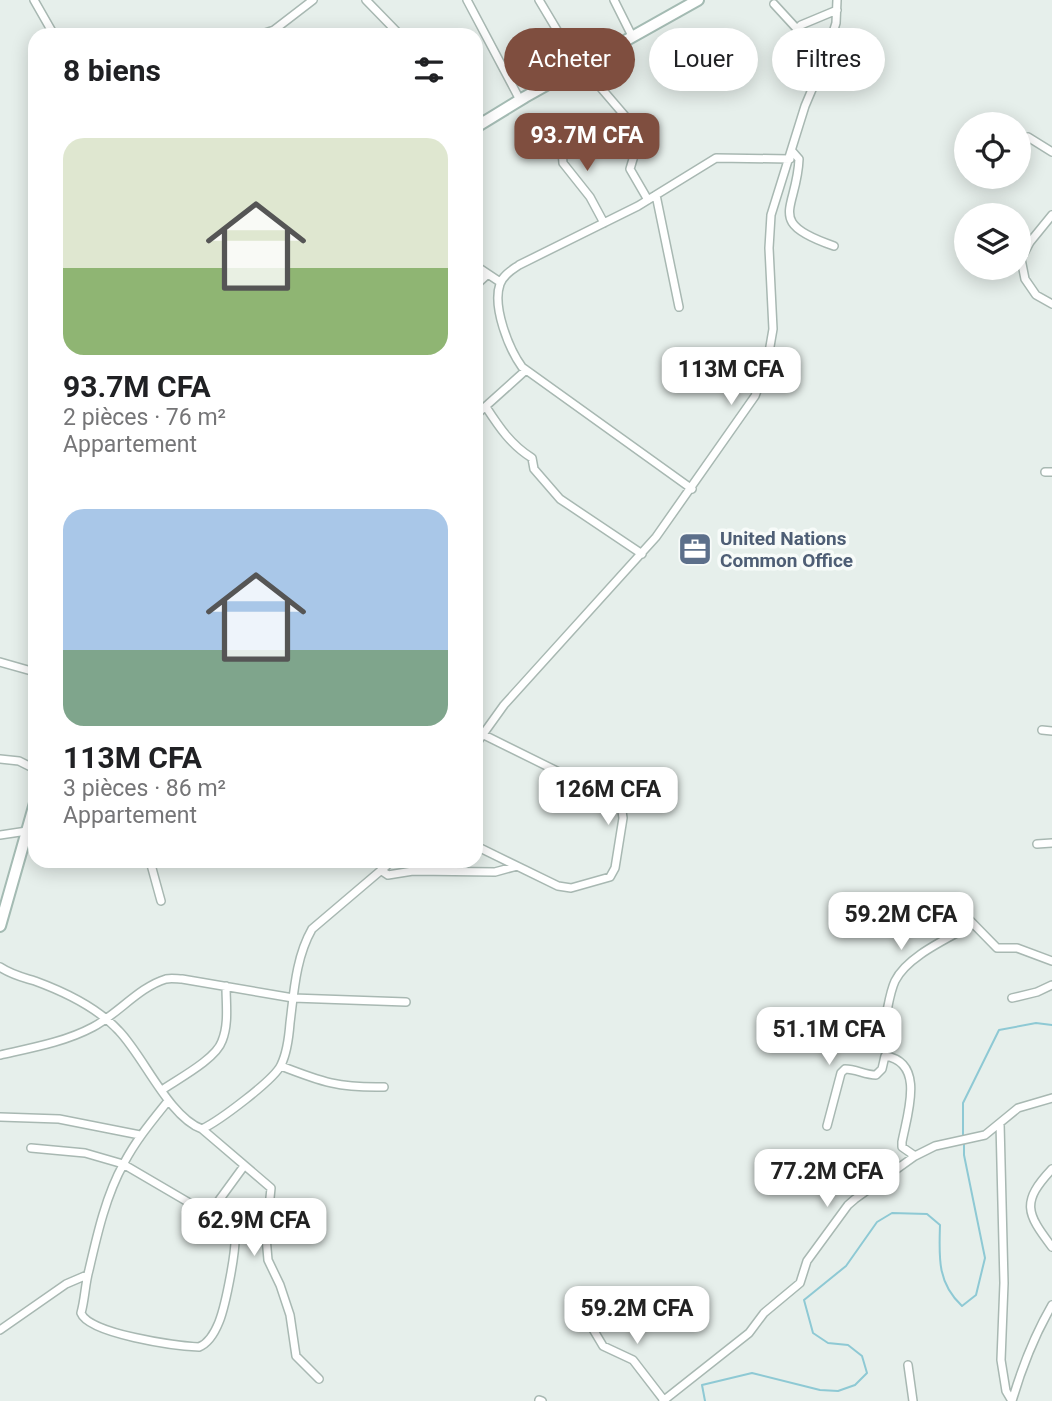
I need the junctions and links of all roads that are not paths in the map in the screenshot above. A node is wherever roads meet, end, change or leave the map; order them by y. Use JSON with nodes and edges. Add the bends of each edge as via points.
{"nodes":[{"id":1,"x":34,"y":0,"type":"edge"},
{"id":2,"x":313,"y":0,"type":"edge"},
{"id":3,"x":366,"y":0,"type":"edge"},
{"id":4,"x":467,"y":0,"type":"edge"},
{"id":5,"x":539,"y":0,"type":"edge"},
{"id":6,"x":614,"y":0,"type":"edge"},
{"id":7,"x":837,"y":0,"type":"edge"},
{"id":8,"x":691,"y":2,"type":"edge"},
{"id":9,"x":774,"y":4,"type":"dead end"},
{"id":10,"x":837,"y":10,"type":"junction"},
{"id":11,"x":50,"y":28,"type":"edge"},
{"id":12,"x":277,"y":28,"type":"edge"},
{"id":13,"x":393,"y":28,"type":"edge"},
{"id":14,"x":482,"y":28,"type":"edge"},
{"id":15,"x":556,"y":28,"type":"edge"},
{"id":16,"x":628,"y":28,"type":"edge"},
{"id":17,"x":796,"y":28,"type":"edge"},
{"id":18,"x":798,"y":28,"type":"edge"},
{"id":19,"x":834,"y":28,"type":"edge"},
{"id":20,"x":483,"y":30,"type":"edge"},
{"id":21,"x":635,"y":34,"type":"edge"},
{"id":22,"x":536,"y":91,"type":"edge"},
{"id":23,"x":604,"y":91,"type":"edge"},
{"id":24,"x":812,"y":91,"type":"edge"},
{"id":25,"x":520,"y":100,"type":"junction"},
{"id":26,"x":483,"y":119,"type":"edge"},
{"id":27,"x":566,"y":123,"type":"dead end"},
{"id":28,"x":1031,"y":139,"type":"edge"},
{"id":29,"x":1052,"y":152,"type":"edge"},
{"id":30,"x":791,"y":155,"type":"junction"},
{"id":31,"x":656,"y":195,"type":"junction"},
{"id":32,"x":648,"y":200,"type":"junction"},
{"id":33,"x":1052,"y":215,"type":"edge"},
{"id":34,"x":604,"y":223,"type":"junction"},
{"id":35,"x":834,"y":246,"type":"dead end"},
{"id":36,"x":483,"y":271,"type":"edge"},
{"id":37,"x":488,"y":274,"type":"junction"},
{"id":38,"x":483,"y":279,"type":"edge"},
{"id":39,"x":500,"y":282,"type":"junction"},
{"id":40,"x":1052,"y":304,"type":"edge"},
{"id":41,"x":679,"y":307,"type":"dead end"},
{"id":42,"x":526,"y":370,"type":"junction"},
{"id":43,"x":486,"y":407,"type":"junction"},
{"id":44,"x":483,"y":409,"type":"edge"},
{"id":45,"x":692,"y":489,"type":"junction"},
{"id":46,"x":642,"y":554,"type":"junction"},
{"id":47,"x":0,"y":662,"type":"edge"},
{"id":48,"x":28,"y":670,"type":"edge"},
{"id":49,"x":483,"y":729,"type":"edge"},
{"id":50,"x":1042,"y":730,"type":"dead end"},
{"id":51,"x":1052,"y":731,"type":"edge"},
{"id":52,"x":483,"y":735,"type":"edge"},
{"id":53,"x":0,"y":759,"type":"edge"},
{"id":54,"x":28,"y":766,"type":"edge"},
{"id":55,"x":28,"y":828,"type":"edge"},
{"id":56,"x":27,"y":831,"type":"junction"},
{"id":57,"x":0,"y":835,"type":"edge"},
{"id":58,"x":1037,"y":844,"type":"dead end"},
{"id":59,"x":1052,"y":844,"type":"edge"},
{"id":60,"x":483,"y":849,"type":"edge"},
{"id":61,"x":517,"y":866,"type":"junction"},
{"id":62,"x":152,"y":868,"type":"edge"},
{"id":63,"x":385,"y":868,"type":"edge"},
{"id":64,"x":382,"y":871,"type":"junction"},
{"id":65,"x":949,"y":899,"type":"dead end"},
{"id":66,"x":161,"y":901,"type":"dead end"},
{"id":67,"x":973,"y":924,"type":"junction"},
{"id":68,"x":0,"y":926,"type":"edge"},
{"id":69,"x":1052,"y":961,"type":"edge"},
{"id":70,"x":0,"y":967,"type":"edge"},
{"id":71,"x":1052,"y":985,"type":"edge"},
{"id":72,"x":226,"y":986,"type":"junction"},
{"id":73,"x":293,"y":998,"type":"junction"},
{"id":74,"x":1012,"y":998,"type":"dead end"},
{"id":75,"x":407,"y":1002,"type":"dead end"},
{"id":76,"x":106,"y":1019,"type":"junction"},
{"id":77,"x":884,"y":1024,"type":"dead end"},
{"id":78,"x":0,"y":1055,"type":"edge"},
{"id":79,"x":281,"y":1066,"type":"junction"},
{"id":80,"x":384,"y":1087,"type":"dead end"},
{"id":81,"x":162,"y":1090,"type":"junction"},
{"id":82,"x":1052,"y":1098,"type":"edge"},
{"id":83,"x":168,"y":1101,"type":"junction"},
{"id":84,"x":0,"y":1117,"type":"edge"},
{"id":85,"x":1000,"y":1123,"type":"junction"},
{"id":86,"x":827,"y":1126,"type":"dead end"},
{"id":87,"x":202,"y":1129,"type":"junction"},
{"id":88,"x":141,"y":1135,"type":"junction"},
{"id":89,"x":31,"y":1148,"type":"dead end"},
{"id":90,"x":915,"y":1156,"type":"junction"},
{"id":91,"x":123,"y":1164,"type":"junction"},
{"id":92,"x":244,"y":1166,"type":"junction"},
{"id":93,"x":1052,"y":1169,"type":"edge"},
{"id":94,"x":209,"y":1214,"type":"junction"},
{"id":95,"x":1052,"y":1247,"type":"edge"},
{"id":96,"x":88,"y":1275,"type":"junction"},
{"id":97,"x":1052,"y":1305,"type":"edge"},
{"id":98,"x":584,"y":1314,"type":"dead end"},
{"id":99,"x":0,"y":1330,"type":"edge"},
{"id":100,"x":908,"y":1365,"type":"dead end"},
{"id":101,"x":319,"y":1379,"type":"dead end"},
{"id":102,"x":663,"y":1400,"type":"edge"},
{"id":103,"x":913,"y":1401,"type":"edge"},
{"id":104,"x":1012,"y":1401,"type":"edge"}],
"edges":[{"from":1,"to":11,"type":"street"},
{"from":2,"to":12,"type":"street"},
{"from":3,"to":13,"type":"street"},
{"from":4,"to":14,"type":"street"},
{"from":5,"to":15,"type":"street"},
{"from":6,"to":16,"type":"street"},
{"from":7,"to":10,"type":"street"},
{"from":8,"to":21,"type":"main road"},
{"from":9,"to":17,"type":"street"},
{"from":10,"to":18,"type":"street"},
{"from":10,"to":19,"type":"street"},
{"from":20,"to":25,"type":"street"},
{"from":22,"to":25,"type":"main road"},
{"from":23,"to":32,"type":"street","via":[[637,130],[631,169]]},
{"from":24,"to":30,"type":"street"},
{"from":25,"to":26,"type":"main road"},
{"from":27,"to":34,"type":"street","via":[[563,163]]},
{"from":28,"to":29,"type":"street"},
{"from":30,"to":31,"type":"street","via":[[716,158]]},
{"from":30,"to":35,"type":"street","via":[[799,159],[799,165],[789,217],[806,235]]},
{"from":30,"to":45,"type":"street","via":[[771,215],[774,329],[767,364],[755,396]]},
{"from":31,"to":32,"type":"street"},
{"from":31,"to":41,"type":"street"},
{"from":32,"to":34,"type":"street"},
{"from":33,"to":40,"type":"street","via":[[1021,259],[1025,279],[1036,295]]},
{"from":34,"to":39,"type":"street","via":[[519,265]]},
{"from":36,"to":37,"type":"street"},
{"from":37,"to":38,"type":"street"},
{"from":37,"to":39,"type":"street"},
{"from":39,"to":42,"type":"street","via":[[498,298],[507,343]]},
{"from":42,"to":43,"type":"street"},
{"from":42,"to":45,"type":"street"},
{"from":43,"to":44,"type":"street"},
{"from":43,"to":46,"type":"street","via":[[504,434],[532,458],[534,469],[559,499]]},
{"from":45,"to":46,"type":"street"},
{"from":46,"to":49,"type":"street"},
{"from":47,"to":48,"type":"street"},
{"from":50,"to":51,"type":"street"},
{"from":52,"to":61,"type":"street","via":[[575,780],[622,811],[610,877],[571,888]]},
{"from":53,"to":54,"type":"street"},
{"from":55,"to":56,"type":"main road"},
{"from":56,"to":57,"type":"street"},
{"from":56,"to":68,"type":"main road"},
{"from":58,"to":59,"type":"street"},
{"from":60,"to":61,"type":"street"},
{"from":61,"to":64,"type":"street","via":[[495,872],[388,875]]},
{"from":62,"to":66,"type":"street"},
{"from":63,"to":64,"type":"street"},
{"from":64,"to":73,"type":"street","via":[[312,929],[304,943]]},
{"from":65,"to":67,"type":"street"},
{"from":67,"to":69,"type":"street","via":[[997,948],[1017,948]]},
{"from":67,"to":77,"type":"street","via":[[900,971]]},
{"from":70,"to":76,"type":"street","via":[[71,996]]},
{"from":71,"to":74,"type":"street"},
{"from":72,"to":73,"type":"street"},
{"from":72,"to":76,"type":"street","via":[[166,979]]},
{"from":72,"to":81,"type":"street","via":[[221,1045]]},
{"from":73,"to":75,"type":"street"},
{"from":73,"to":79,"type":"street"},
{"from":76,"to":78,"type":"street","via":[[73,1036]]},
{"from":76,"to":81,"type":"street"},
{"from":79,"to":80,"type":"street","via":[[332,1085]]},
{"from":79,"to":87,"type":"street"},
{"from":81,"to":83,"type":"street"},
{"from":82,"to":85,"type":"street","via":[[1027,1104]]},
{"from":83,"to":87,"type":"street"},
{"from":83,"to":88,"type":"street"},
{"from":84,"to":88,"type":"street","via":[[59,1119]]},
{"from":85,"to":90,"type":"street","via":[[985,1135],[954,1140]]},
{"from":85,"to":104,"type":"street","via":[[1001,1360]]},
{"from":86,"to":90,"type":"street","via":[[841,1073],[853,1069],[876,1075],[888,1056],[901,1062],[911,1076],[902,1147]]},
{"from":87,"to":92,"type":"street"},
{"from":88,"to":91,"type":"street"},
{"from":89,"to":91,"type":"street","via":[[104,1156]]},
{"from":90,"to":102,"type":"street","via":[[848,1205],[807,1261],[800,1283],[749,1333]]},
{"from":91,"to":94,"type":"street"},
{"from":91,"to":96,"type":"street","via":[[109,1195]]},
{"from":92,"to":94,"type":"street"},
{"from":92,"to":101,"type":"street","via":[[271,1188],[268,1260],[290,1315],[296,1356]]},
{"from":93,"to":95,"type":"street","via":[[1030,1203],[1034,1223]]},
{"from":94,"to":96,"type":"street","via":[[234,1229],[236,1238],[219,1321],[203,1346],[133,1337],[84,1319],[81,1313]]},
{"from":96,"to":99,"type":"street","via":[[66,1284]]},
{"from":97,"to":104,"type":"street","via":[[1026,1355]]},
{"from":98,"to":102,"type":"street","via":[[603,1346],[633,1360]]},
{"from":100,"to":103,"type":"street"}]}
